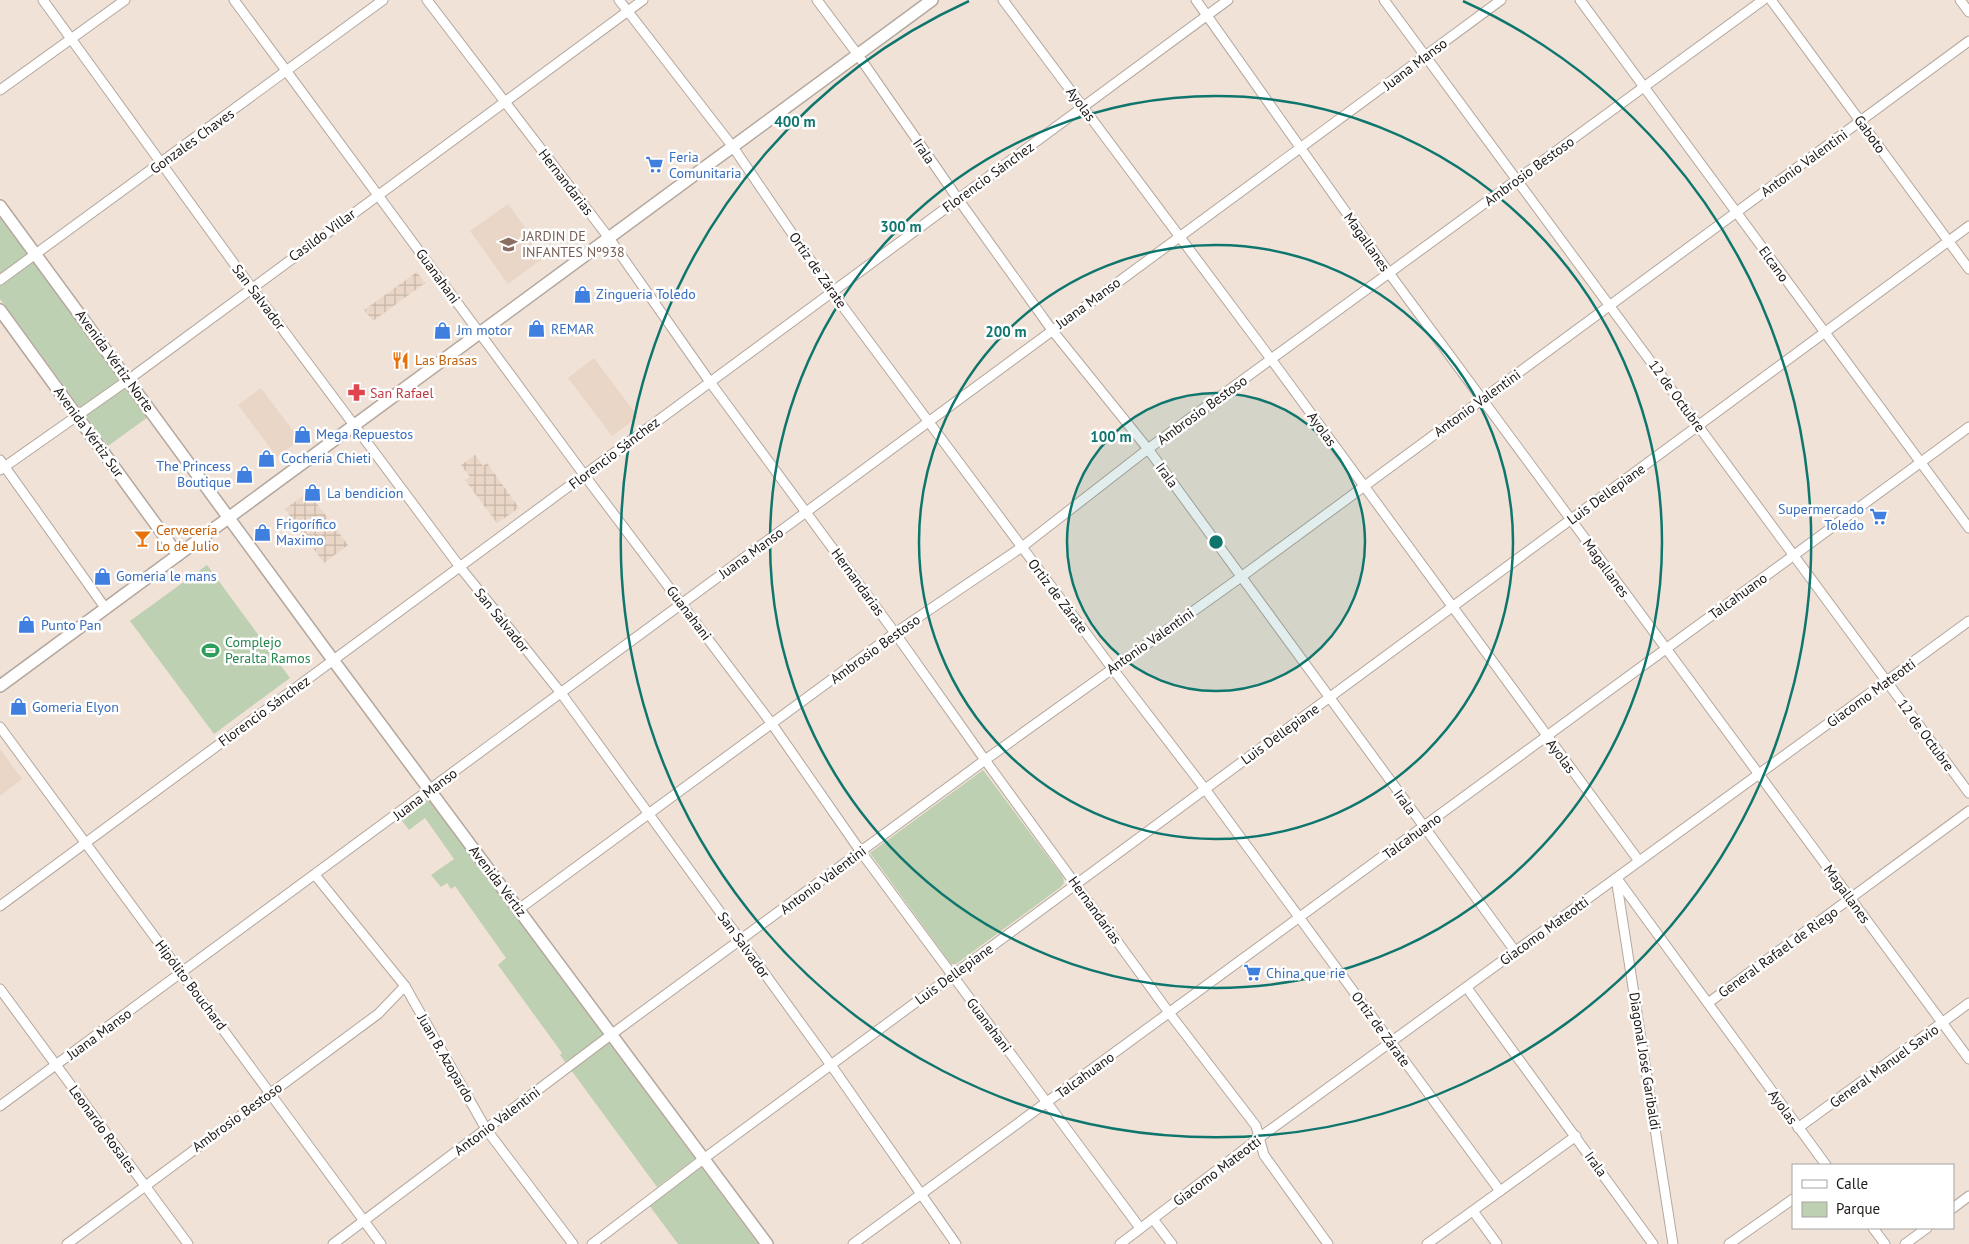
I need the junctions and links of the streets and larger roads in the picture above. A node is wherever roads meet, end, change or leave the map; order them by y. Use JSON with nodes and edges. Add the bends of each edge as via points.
{"nodes":[{"id":1,"x":43,"y":0,"type":"edge"},
{"id":2,"x":125,"y":0,"type":"edge"},
{"id":3,"x":234,"y":0,"type":"edge"},
{"id":4,"x":383,"y":0,"type":"edge"},
{"id":5,"x":427,"y":0,"type":"edge"},
{"id":6,"x":619,"y":0,"type":"edge"},
{"id":7,"x":643,"y":0,"type":"edge"},
{"id":8,"x":817,"y":0,"type":"edge"},
{"id":9,"x":932,"y":0,"type":"edge"},
{"id":10,"x":1003,"y":0,"type":"edge"},
{"id":11,"x":1196,"y":0,"type":"edge"},
{"id":12,"x":1228,"y":0,"type":"edge"},
{"id":13,"x":1384,"y":0,"type":"edge"},
{"id":14,"x":1501,"y":0,"type":"edge"},
{"id":15,"x":1580,"y":0,"type":"edge"},
{"id":16,"x":1763,"y":0,"type":"edge"},
{"id":17,"x":1771,"y":0,"type":"edge"},
{"id":18,"x":1960,"y":0,"type":"edge"},
{"id":19,"x":628,"y":12,"type":"junction"},
{"id":20,"x":1969,"y":12,"type":"edge"},
{"id":21,"x":1208,"y":15,"type":"junction"},
{"id":22,"x":72,"y":38,"type":"junction"},
{"id":23,"x":1969,"y":41,"type":"edge"},
{"id":24,"x":858,"y":55,"type":"junction"},
{"id":25,"x":1426,"y":56,"type":"junction"},
{"id":26,"x":287,"y":71,"type":"junction"},
{"id":27,"x":1644,"y":87,"type":"junction"},
{"id":28,"x":0,"y":90,"type":"edge"},
{"id":29,"x":504,"y":102,"type":"junction"},
{"id":30,"x":1083,"y":107,"type":"junction"},
{"id":31,"x":1860,"y":121,"type":"junction"},
{"id":32,"x":733,"y":147,"type":"junction"},
{"id":33,"x":1302,"y":148,"type":"junction"},
{"id":34,"x":161,"y":164,"type":"junction"},
{"id":35,"x":1517,"y":180,"type":"junction"},
{"id":36,"x":378,"y":194,"type":"junction"},
{"id":37,"x":958,"y":200,"type":"junction"},
{"id":38,"x":0,"y":206,"type":"edge"},
{"id":39,"x":1736,"y":212,"type":"junction"},
{"id":40,"x":1969,"y":226,"type":"edge"},
{"id":41,"x":1180,"y":237,"type":"junction"},
{"id":42,"x":609,"y":238,"type":"junction"},
{"id":43,"x":1949,"y":241,"type":"junction"},
{"id":44,"x":36,"y":255,"type":"junction"},
{"id":45,"x":1969,"y":269,"type":"edge"},
{"id":46,"x":1388,"y":274,"type":"junction"},
{"id":47,"x":0,"y":280,"type":"edge"},
{"id":48,"x":251,"y":287,"type":"junction"},
{"id":49,"x":832,"y":292,"type":"junction"},
{"id":50,"x":1610,"y":305,"type":"junction"},
{"id":51,"x":0,"y":310,"type":"edge"},
{"id":52,"x":1052,"y":330,"type":"junction"},
{"id":53,"x":1825,"y":332,"type":"junction"},
{"id":54,"x":480,"y":334,"type":"junction"},
{"id":55,"x":1271,"y":360,"type":"junction"},
{"id":56,"x":128,"y":380,"type":"junction"},
{"id":57,"x":710,"y":382,"type":"junction"},
{"id":58,"x":1482,"y":400,"type":"junction"},
{"id":59,"x":77,"y":416,"type":"junction"},
{"id":60,"x":930,"y":422,"type":"junction"},
{"id":61,"x":356,"y":424,"type":"junction"},
{"id":62,"x":1698,"y":426,"type":"junction"},
{"id":63,"x":1969,"y":427,"type":"edge"},
{"id":64,"x":1148,"y":449,"type":"junction"},
{"id":65,"x":1920,"y":462,"type":"junction"},
{"id":66,"x":1,"y":466,"type":"edge"},
{"id":67,"x":585,"y":476,"type":"junction"},
{"id":68,"x":1364,"y":486,"type":"junction"},
{"id":69,"x":807,"y":512,"type":"junction"},
{"id":70,"x":229,"y":517,"type":"junction"},
{"id":71,"x":1570,"y":520,"type":"junction"},
{"id":72,"x":1969,"y":528,"type":"edge"},
{"id":73,"x":1022,"y":547,"type":"junction"},
{"id":74,"x":178,"y":555,"type":"junction"},
{"id":75,"x":1794,"y":556,"type":"junction"},
{"id":76,"x":460,"y":567,"type":"junction"},
{"id":77,"x":1241,"y":577,"type":"junction"},
{"id":78,"x":682,"y":604,"type":"junction"},
{"id":79,"x":1452,"y":607,"type":"junction"},
{"id":80,"x":106,"y":609,"type":"junction"},
{"id":81,"x":1969,"y":621,"type":"edge"},
{"id":82,"x":896,"y":632,"type":"junction"},
{"id":83,"x":1666,"y":649,"type":"junction"},
{"id":84,"x":333,"y":660,"type":"junction"},
{"id":85,"x":1112,"y":668,"type":"junction"},
{"id":86,"x":1887,"y":682,"type":"junction"},
{"id":87,"x":0,"y":686,"type":"edge"},
{"id":88,"x":561,"y":693,"type":"junction"},
{"id":89,"x":1329,"y":698,"type":"junction"},
{"id":90,"x":772,"y":724,"type":"junction"},
{"id":91,"x":0,"y":727,"type":"edge"},
{"id":92,"x":1547,"y":737,"type":"junction"},
{"id":93,"x":985,"y":760,"type":"junction"},
{"id":94,"x":1759,"y":776,"type":"junction"},
{"id":95,"x":1205,"y":789,"type":"junction"},
{"id":96,"x":430,"y":790,"type":"junction"},
{"id":97,"x":1969,"y":793,"type":"edge"},
{"id":98,"x":1969,"y":811,"type":"edge"},
{"id":99,"x":648,"y":814,"type":"junction"},
{"id":100,"x":1424,"y":827,"type":"junction"},
{"id":101,"x":86,"y":844,"type":"junction"},
{"id":102,"x":860,"y":852,"type":"junction"},
{"id":103,"x":1639,"y":861,"type":"junction"},
{"id":104,"x":316,"y":875,"type":"junction"},
{"id":105,"x":1616,"y":878,"type":"junction"},
{"id":106,"x":1076,"y":884,"type":"junction"},
{"id":107,"x":1850,"y":898,"type":"junction"},
{"id":108,"x":0,"y":906,"type":"edge"},
{"id":109,"x":519,"y":909,"type":"junction"},
{"id":110,"x":1300,"y":918,"type":"junction"},
{"id":111,"x":741,"y":941,"type":"junction"},
{"id":112,"x":1515,"y":951,"type":"junction"},
{"id":113,"x":182,"y":973,"type":"junction"},
{"id":114,"x":952,"y":976,"type":"junction"},
{"id":115,"x":405,"y":986,"type":"junction"},
{"id":116,"x":1467,"y":988,"type":"junction"},
{"id":117,"x":0,"y":989,"type":"edge"},
{"id":118,"x":1708,"y":1003,"type":"junction"},
{"id":119,"x":1969,"y":1003,"type":"edge"},
{"id":120,"x":1170,"y":1014,"type":"junction"},
{"id":121,"x":1942,"y":1023,"type":"junction"},
{"id":122,"x":612,"y":1034,"type":"junction"},
{"id":123,"x":1391,"y":1043,"type":"junction"},
{"id":124,"x":1969,"y":1059,"type":"edge"},
{"id":125,"x":56,"y":1065,"type":"junction"},
{"id":126,"x":831,"y":1065,"type":"junction"},
{"id":127,"x":270,"y":1092,"type":"junction"},
{"id":128,"x":1047,"y":1103,"type":"junction"},
{"id":129,"x":0,"y":1106,"type":"edge"},
{"id":130,"x":1798,"y":1128,"type":"junction"},
{"id":131,"x":486,"y":1129,"type":"junction"},
{"id":132,"x":1576,"y":1136,"type":"junction"},
{"id":133,"x":1260,"y":1138,"type":"junction"},
{"id":134,"x":704,"y":1159,"type":"junction"},
{"id":135,"x":1825,"y":1164,"type":"edge"},
{"id":136,"x":144,"y":1185,"type":"junction"},
{"id":137,"x":1500,"y":1192,"type":"junction"},
{"id":138,"x":921,"y":1196,"type":"junction"},
{"id":139,"x":1969,"y":1196,"type":"edge"},
{"id":140,"x":1792,"y":1200,"type":"edge"},
{"id":141,"x":1954,"y":1207,"type":"edge"},
{"id":142,"x":1473,"y":1211,"type":"junction"},
{"id":143,"x":1153,"y":1219,"type":"junction"},
{"id":144,"x":364,"y":1221,"type":"junction"},
{"id":145,"x":1140,"y":1228,"type":"junction"},
{"id":146,"x":1874,"y":1229,"type":"edge"},
{"id":147,"x":1926,"y":1229,"type":"edge"},
{"id":148,"x":67,"y":1244,"type":"edge"},
{"id":149,"x":188,"y":1244,"type":"edge"},
{"id":150,"x":333,"y":1244,"type":"edge"},
{"id":151,"x":381,"y":1244,"type":"edge"},
{"id":152,"x":573,"y":1244,"type":"edge"},
{"id":153,"x":592,"y":1244,"type":"edge"},
{"id":154,"x":767,"y":1244,"type":"edge"},
{"id":155,"x":853,"y":1244,"type":"edge"},
{"id":156,"x":956,"y":1244,"type":"edge"},
{"id":157,"x":1120,"y":1244,"type":"edge"},
{"id":158,"x":1172,"y":1244,"type":"edge"},
{"id":159,"x":1328,"y":1244,"type":"edge"},
{"id":160,"x":1427,"y":1244,"type":"edge"},
{"id":161,"x":1496,"y":1244,"type":"edge"},
{"id":162,"x":1653,"y":1244,"type":"edge"},
{"id":163,"x":1673,"y":1244,"type":"edge"},
{"id":164,"x":1729,"y":1244,"type":"edge"},
{"id":165,"x":1885,"y":1244,"type":"edge"},
{"id":166,"x":1905,"y":1244,"type":"edge"}],
"edges":[{"from":1,"to":22,"type":"street","name":"San Salvador"},
{"from":2,"to":22,"type":"street"},
{"from":3,"to":26,"type":"street","name":"Guanahani"},
{"from":4,"to":26,"type":"street","name":"Gonzales Chaves"},
{"from":5,"to":29,"type":"street","name":"Hernandarias"},
{"from":6,"to":19,"type":"street","name":"Ortiz de Zárate"},
{"from":7,"to":19,"type":"street","name":"Casildo Villar"},
{"from":8,"to":24,"type":"street","name":"Irala"},
{"from":9,"to":24,"type":"street"},
{"from":10,"to":30,"type":"street","name":"Ayolas"},
{"from":11,"to":21,"type":"street","name":"Magallanes"},
{"from":12,"to":21,"type":"street","name":"Florencio Sánchez"},
{"from":13,"to":25,"type":"street","name":"12 de Octubre"},
{"from":14,"to":25,"type":"street","name":"Juana Manso"},
{"from":15,"to":27,"type":"street","name":"Elcano"},
{"from":16,"to":27,"type":"street","name":"Ambrosio Bestoso"},
{"from":17,"to":31,"type":"street","name":"Gaboto"},
{"from":18,"to":20,"type":"street"},
{"from":19,"to":29,"type":"street","name":"Casildo Villar"},
{"from":19,"to":32,"type":"street","name":"Ortiz de Zárate"},
{"from":21,"to":30,"type":"street","name":"Florencio Sánchez"},
{"from":21,"to":33,"type":"street","name":"Magallanes"},
{"from":22,"to":28,"type":"street"},
{"from":22,"to":34,"type":"street","name":"San Salvador"},
{"from":23,"to":31,"type":"street","name":"Antonio Valentini"},
{"from":24,"to":32,"type":"street"},
{"from":24,"to":37,"type":"street","name":"Irala"},
{"from":25,"to":33,"type":"street","name":"Juana Manso"},
{"from":25,"to":35,"type":"street","name":"12 de Octubre"},
{"from":26,"to":34,"type":"street","name":"Gonzales Chaves"},
{"from":26,"to":36,"type":"street","name":"Guanahani"},
{"from":27,"to":35,"type":"street","name":"Ambrosio Bestoso"},
{"from":27,"to":39,"type":"street","name":"Elcano"},
{"from":29,"to":36,"type":"street","name":"Casildo Villar"},
{"from":29,"to":42,"type":"street","name":"Hernandarias"},
{"from":30,"to":37,"type":"street","name":"Florencio Sánchez"},
{"from":30,"to":41,"type":"street","name":"Ayolas"},
{"from":31,"to":39,"type":"street","name":"Antonio Valentini"},
{"from":31,"to":43,"type":"street","name":"Gaboto"},
{"from":32,"to":42,"type":"street"},
{"from":32,"to":49,"type":"street","name":"Ortiz de Zárate"},
{"from":33,"to":41,"type":"street","name":"Juana Manso"},
{"from":33,"to":46,"type":"street","name":"Magallanes"},
{"from":34,"to":44,"type":"street","name":"Gonzales Chaves"},
{"from":34,"to":48,"type":"street","name":"San Salvador"},
{"from":35,"to":46,"type":"street","name":"Ambrosio Bestoso"},
{"from":35,"to":50,"type":"street","name":"12 de Octubre"},
{"from":36,"to":48,"type":"street","name":"Casildo Villar"},
{"from":36,"to":54,"type":"street","name":"Guanahani"},
{"from":37,"to":49,"type":"street","name":"Florencio Sánchez"},
{"from":37,"to":52,"type":"street","name":"Irala"},
{"from":38,"to":44,"type":"street","name":"Avenida Vértiz Norte"},
{"from":39,"to":50,"type":"street","name":"Antonio Valentini"},
{"from":39,"to":53,"type":"street","name":"Elcano"},
{"from":40,"to":43,"type":"street","name":"Luis Dellepiane"},
{"from":41,"to":52,"type":"street","name":"Juana Manso"},
{"from":41,"to":55,"type":"street","name":"Ayolas"},
{"from":42,"to":54,"type":"street"},
{"from":42,"to":57,"type":"street","name":"Hernandarias"},
{"from":43,"to":45,"type":"street","name":"Gaboto"},
{"from":43,"to":53,"type":"street","name":"Luis Dellepiane"},
{"from":44,"to":47,"type":"street","name":"Gonzales Chaves"},
{"from":44,"to":56,"type":"street","name":"Avenida Vértiz Norte"},
{"from":46,"to":55,"type":"street","name":"Ambrosio Bestoso"},
{"from":46,"to":58,"type":"street","name":"Magallanes"},
{"from":48,"to":56,"type":"street","name":"Casildo Villar"},
{"from":48,"to":61,"type":"street","name":"San Salvador"},
{"from":49,"to":57,"type":"street","name":"Florencio Sánchez"},
{"from":49,"to":60,"type":"street","name":"Ortiz de Zárate"},
{"from":50,"to":58,"type":"street","name":"Antonio Valentini"},
{"from":50,"to":62,"type":"street","name":"12 de Octubre"},
{"from":51,"to":59,"type":"street","name":"Avenida Vértiz Sur"},
{"from":52,"to":60,"type":"street","name":"Juana Manso"},
{"from":52,"to":64,"type":"street","name":"Irala"},
{"from":53,"to":62,"type":"street","name":"Luis Dellepiane"},
{"from":53,"to":65,"type":"street","name":"Elcano"},
{"from":54,"to":61,"type":"street"},
{"from":54,"to":67,"type":"street","name":"Guanahani"},
{"from":55,"to":64,"type":"street","name":"Ambrosio Bestoso"},
{"from":55,"to":68,"type":"street","name":"Ayolas"},
{"from":56,"to":59,"type":"street","name":"Casildo Villar"},
{"from":56,"to":70,"type":"street","name":"Avenida Vértiz Norte"},
{"from":57,"to":67,"type":"street","name":"Florencio Sánchez"},
{"from":57,"to":69,"type":"street","name":"Hernandarias"},
{"from":58,"to":68,"type":"street","name":"Antonio Valentini"},
{"from":58,"to":71,"type":"street","name":"Magallanes"},
{"from":59,"to":66,"type":"street","name":"Casildo Villar"},
{"from":59,"to":74,"type":"street","name":"Avenida Vértiz Sur"},
{"from":60,"to":69,"type":"street","name":"Juana Manso"},
{"from":60,"to":73,"type":"street","name":"Ortiz de Zárate"},
{"from":61,"to":70,"type":"street"},
{"from":61,"to":76,"type":"street","name":"San Salvador"},
{"from":62,"to":71,"type":"street","name":"Luis Dellepiane"},
{"from":62,"to":75,"type":"street","name":"12 de Octubre"},
{"from":63,"to":65,"type":"street","name":"Talcahuano"},
{"from":64,"to":73,"type":"street","name":"Ambrosio Bestoso"},
{"from":64,"to":77,"type":"street","name":"Irala"},
{"from":65,"to":72,"type":"street","name":"Elcano"},
{"from":65,"to":75,"type":"street","name":"Talcahuano"},
{"from":66,"to":80,"type":"street"},
{"from":67,"to":76,"type":"street","name":"Florencio Sánchez"},
{"from":67,"to":78,"type":"street","name":"Guanahani"},
{"from":68,"to":77,"type":"street","name":"Antonio Valentini"},
{"from":68,"to":79,"type":"street","name":"Ayolas"},
{"from":69,"to":78,"type":"street","name":"Juana Manso"},
{"from":69,"to":82,"type":"street","name":"Hernandarias"},
{"from":70,"to":74,"type":"street"},
{"from":70,"to":84,"type":"street","name":"Avenida Vértiz"},
{"from":71,"to":79,"type":"street","name":"Luis Dellepiane"},
{"from":71,"to":83,"type":"street","name":"Magallanes"},
{"from":73,"to":82,"type":"street","name":"Ambrosio Bestoso"},
{"from":73,"to":85,"type":"street","name":"Ortiz de Zárate"},
{"from":74,"to":80,"type":"street"},
{"from":75,"to":83,"type":"street","name":"Talcahuano"},
{"from":75,"to":86,"type":"street","name":"12 de Octubre"},
{"from":76,"to":84,"type":"street","name":"Florencio Sánchez"},
{"from":76,"to":88,"type":"street","name":"San Salvador"},
{"from":77,"to":85,"type":"street","name":"Antonio Valentini"},
{"from":77,"to":89,"type":"street","name":"Irala"},
{"from":78,"to":88,"type":"street","name":"Juana Manso"},
{"from":78,"to":90,"type":"street","name":"Guanahani"},
{"from":79,"to":89,"type":"street","name":"Luis Dellepiane"},
{"from":79,"to":92,"type":"street","name":"Ayolas"},
{"from":80,"to":87,"type":"street"},
{"from":81,"to":86,"type":"street","name":"Giacomo Mateotti"},
{"from":82,"to":90,"type":"street","name":"Ambrosio Bestoso"},
{"from":82,"to":93,"type":"street","name":"Hernandarias"},
{"from":83,"to":92,"type":"street","name":"Talcahuano"},
{"from":83,"to":94,"type":"street","name":"Magallanes"},
{"from":84,"to":96,"type":"street","name":"Avenida Vértiz"},
{"from":84,"to":101,"type":"street","name":"Florencio Sánchez"},
{"from":85,"to":93,"type":"street","name":"Antonio Valentini"},
{"from":85,"to":95,"type":"street","name":"Ortiz de Zárate"},
{"from":86,"to":94,"type":"street","name":"Giacomo Mateotti"},
{"from":86,"to":97,"type":"street","name":"12 de Octubre"},
{"from":88,"to":96,"type":"street","name":"Juana Manso"},
{"from":88,"to":99,"type":"street","name":"San Salvador"},
{"from":89,"to":95,"type":"street","name":"Luis Dellepiane"},
{"from":89,"to":100,"type":"street","name":"Irala"},
{"from":90,"to":99,"type":"street","name":"Ambrosio Bestoso"},
{"from":90,"to":102,"type":"street","name":"Guanahani"},
{"from":91,"to":101,"type":"street","name":"Hipólito Bouchard"},
{"from":92,"to":100,"type":"street","name":"Talcahuano"},
{"from":92,"to":103,"type":"street","name":"Ayolas"},
{"from":93,"to":102,"type":"street","name":"Antonio Valentini"},
{"from":93,"to":106,"type":"street","name":"Hernandarias"},
{"from":94,"to":103,"type":"street","name":"Giacomo Mateotti"},
{"from":94,"to":107,"type":"street","name":"Magallanes"},
{"from":95,"to":106,"type":"street","name":"Luis Dellepiane"},
{"from":95,"to":110,"type":"street","name":"Ortiz de Zárate"},
{"from":96,"to":104,"type":"street","name":"Juana Manso"},
{"from":96,"to":109,"type":"street","name":"Avenida Vértiz"},
{"from":98,"to":107,"type":"street","name":"General Rafael de Riego"},
{"from":99,"to":109,"type":"street","name":"Ambrosio Bestoso"},
{"from":99,"to":111,"type":"street","name":"San Salvador"},
{"from":100,"to":110,"type":"street","name":"Talcahuano"},
{"from":100,"to":112,"type":"street","name":"Irala"},
{"from":101,"to":108,"type":"street","name":"Florencio Sánchez"},
{"from":101,"to":113,"type":"street","name":"Hipólito Bouchard"},
{"from":102,"to":111,"type":"street","name":"Antonio Valentini"},
{"from":102,"to":114,"type":"street","name":"Guanahani"},
{"from":103,"to":105,"type":"street","name":"Giacomo Mateotti"},
{"from":104,"to":113,"type":"street","name":"Juana Manso"},
{"from":104,"to":115,"type":"street","name":"Juan B. Azopardo"},
{"from":105,"to":112,"type":"street","name":"Giacomo Mateotti"},
{"from":105,"to":118,"type":"street","name":"Ayolas"},
{"from":105,"to":163,"type":"street","name":"Diagonal José Garibaldi"},
{"from":106,"to":114,"type":"street","name":"Luis Dellepiane"},
{"from":106,"to":120,"type":"street","name":"Hernandarias"},
{"from":107,"to":118,"type":"street","name":"General Rafael de Riego"},
{"from":107,"to":121,"type":"street","name":"Magallanes"},
{"from":109,"to":122,"type":"street","name":"Avenida Vértiz"},
{"from":110,"to":120,"type":"street","name":"Talcahuano"},
{"from":110,"to":123,"type":"street","name":"Ortiz de Zárate"},
{"from":111,"to":122,"type":"street","name":"Antonio Valentini"},
{"from":111,"to":126,"type":"street","name":"San Salvador"},
{"from":112,"to":116,"type":"street","name":"Giacomo Mateotti"},
{"from":113,"to":125,"type":"street","name":"Juana Manso"},
{"from":113,"to":127,"type":"street","name":"Hipólito Bouchard"},
{"from":114,"to":126,"type":"street","name":"Luis Dellepiane"},
{"from":114,"to":128,"type":"street","name":"Guanahani"},
{"from":115,"to":127,"type":"street","name":"Ambrosio Bestoso","via":[[378,1014]]},
{"from":115,"to":131,"type":"street","name":"Juan B. Azopardo"},
{"from":116,"to":123,"type":"street","name":"Giacomo Mateotti"},
{"from":116,"to":132,"type":"street","name":"Irala"},
{"from":117,"to":125,"type":"street","name":"Leonardo Rosales"},
{"from":118,"to":130,"type":"street","name":"Ayolas"},
{"from":119,"to":121,"type":"street","name":"General Manuel Savio"},
{"from":120,"to":128,"type":"street","name":"Talcahuano"},
{"from":120,"to":133,"type":"street","name":"Hernandarias","via":[[1256,1126]]},
{"from":121,"to":124,"type":"street","name":"Magallanes"},
{"from":121,"to":130,"type":"street","name":"General Manuel Savio"},
{"from":122,"to":131,"type":"street","name":"Antonio Valentini"},
{"from":122,"to":134,"type":"street","name":"Avenida Vértiz"},
{"from":123,"to":133,"type":"street","name":"Giacomo Mateotti"},
{"from":123,"to":137,"type":"street","name":"Ortiz de Zárate"},
{"from":125,"to":129,"type":"street","name":"Juana Manso"},
{"from":125,"to":136,"type":"street","name":"Leonardo Rosales"},
{"from":126,"to":134,"type":"street","name":"Luis Dellepiane"},
{"from":126,"to":138,"type":"street","name":"San Salvador"},
{"from":127,"to":136,"type":"street","name":"Ambrosio Bestoso"},
{"from":127,"to":144,"type":"street","name":"Hipólito Bouchard"},
{"from":128,"to":138,"type":"street","name":"Talcahuano"},
{"from":128,"to":145,"type":"street","name":"Guanahani"},
{"from":130,"to":135,"type":"street","name":"Ayolas"},
{"from":131,"to":144,"type":"street","name":"Antonio Valentini"},
{"from":131,"to":152,"type":"street","name":"Juan B. Azopardo"},
{"from":132,"to":137,"type":"street"},
{"from":132,"to":162,"type":"street","name":"Irala"},
{"from":133,"to":143,"type":"street","name":"Giacomo Mateotti"},
{"from":133,"to":159,"type":"street","name":"Hernandarias","via":[[1264,1155]]},
{"from":134,"to":153,"type":"street","name":"Luis Dellepiane"},
{"from":134,"to":154,"type":"street","name":"Avenida Vértiz"},
{"from":136,"to":148,"type":"street","name":"Ambrosio Bestoso"},
{"from":136,"to":149,"type":"street","name":"Leonardo Rosales"},
{"from":137,"to":142,"type":"street"},
{"from":138,"to":155,"type":"street","name":"Talcahuano"},
{"from":138,"to":156,"type":"street","name":"San Salvador"},
{"from":139,"to":141,"type":"street"},
{"from":140,"to":164,"type":"street"},
{"from":142,"to":160,"type":"street"},
{"from":142,"to":161,"type":"street"},
{"from":143,"to":145,"type":"street","name":"Giacomo Mateotti"},
{"from":143,"to":158,"type":"street"},
{"from":144,"to":150,"type":"street","name":"Antonio Valentini"},
{"from":144,"to":151,"type":"street","name":"Hipólito Bouchard"},
{"from":145,"to":157,"type":"street","name":"Giacomo Mateotti"},
{"from":146,"to":165,"type":"street"},
{"from":147,"to":166,"type":"street"}]}
